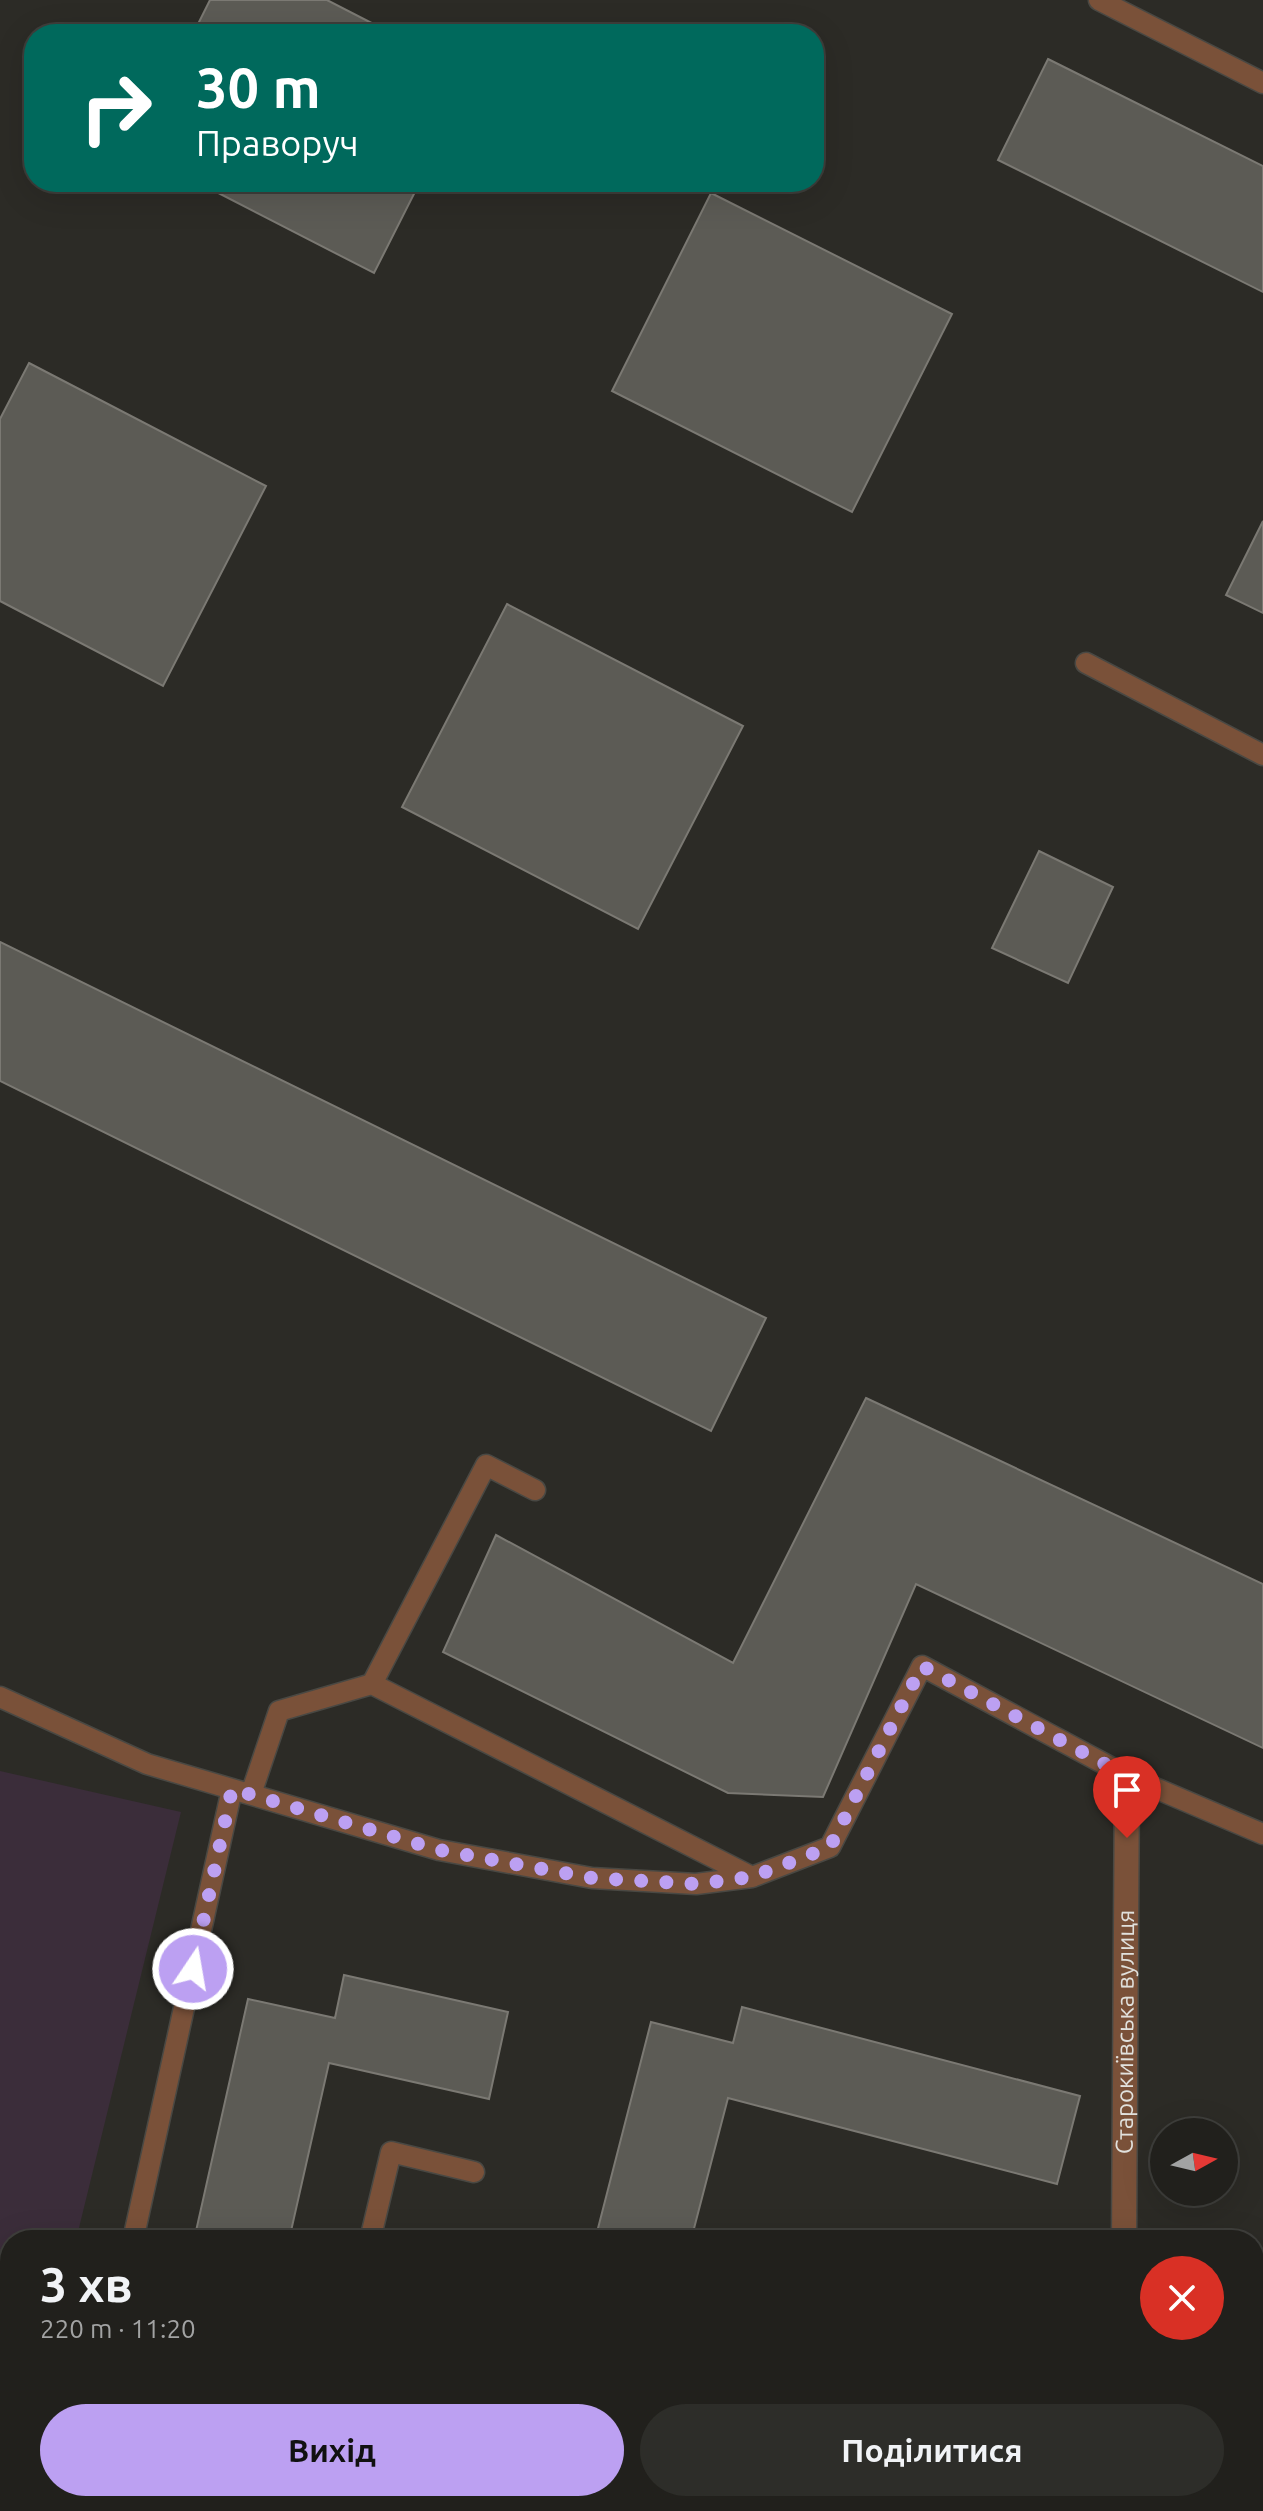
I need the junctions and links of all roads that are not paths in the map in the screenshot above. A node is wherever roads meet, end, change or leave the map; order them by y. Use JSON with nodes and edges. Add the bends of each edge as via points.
{"nodes":[{"id":1,"x":1099,"y":0,"type":"edge"},
{"id":2,"x":1263,"y":83,"type":"edge"},
{"id":3,"x":1086,"y":663,"type":"dead end"},
{"id":4,"x":1263,"y":755,"type":"edge"},
{"id":5,"x":535,"y":1490,"type":"dead end"},
{"id":6,"x":372,"y":1684,"type":"junction"},
{"id":7,"x":0,"y":1697,"type":"edge"},
{"id":8,"x":1127,"y":1776,"type":"junction"},
{"id":9,"x":242,"y":1792,"type":"junction"},
{"id":10,"x":1263,"y":1834,"type":"edge"},
{"id":11,"x":752,"y":1877,"type":"junction"},
{"id":12,"x":474,"y":2172,"type":"dead end"},
{"id":13,"x":135,"y":2230,"type":"edge"},
{"id":14,"x":372,"y":2230,"type":"edge"},
{"id":15,"x":1124,"y":2230,"type":"edge"}],
"edges":[{"from":1,"to":2,"type":"lane"},
{"from":3,"to":4,"type":"lane"},
{"from":5,"to":6,"type":"lane","via":[[486,1465]]},
{"from":6,"to":9,"type":"lane","via":[[279,1711]]},
{"from":6,"to":11,"type":"lane"},
{"from":7,"to":9,"type":"lane","via":[[147,1764]]},
{"from":8,"to":10,"type":"lane"},
{"from":8,"to":11,"type":"lane","via":[[922,1666],[830,1847]]},
{"from":8,"to":15,"type":"street","name":"Старокиївська вулиця"},
{"from":9,"to":11,"type":"lane","via":[[439,1850],[592,1878],[696,1884]]},
{"from":9,"to":13,"type":"lane"},
{"from":12,"to":14,"type":"lane","via":[[391,2152]]}]}
